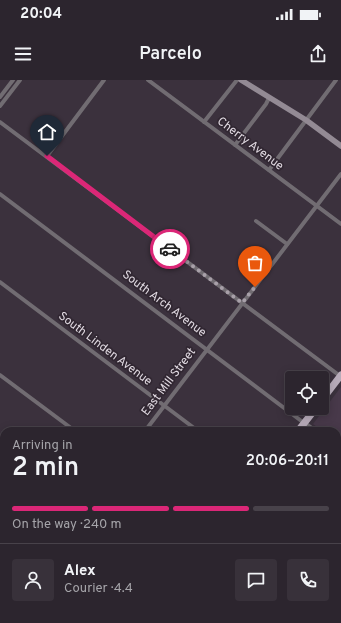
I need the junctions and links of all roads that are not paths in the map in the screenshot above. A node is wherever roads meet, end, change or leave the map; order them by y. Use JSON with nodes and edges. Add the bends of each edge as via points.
{"nodes":[{"id":1,"x":13,"y":80,"type":"edge"},
{"id":2,"x":20,"y":80,"type":"edge"},
{"id":3,"x":104,"y":80,"type":"edge"},
{"id":4,"x":148,"y":80,"type":"edge"},
{"id":5,"x":237,"y":80,"type":"edge"},
{"id":6,"x":241,"y":80,"type":"edge"},
{"id":7,"x":336,"y":80,"type":"edge"},
{"id":8,"x":9,"y":84,"type":"junction"},
{"id":9,"x":14,"y":88,"type":"junction"},
{"id":10,"x":0,"y":96,"type":"edge"},
{"id":11,"x":269,"y":98,"type":"junction"},
{"id":12,"x":0,"y":106,"type":"edge"},
{"id":13,"x":306,"y":120,"type":"junction"},
{"id":14,"x":0,"y":122,"type":"edge"},
{"id":15,"x":204,"y":122,"type":"junction"},
{"id":16,"x":235,"y":145,"type":"junction"},
{"id":17,"x":341,"y":146,"type":"edge"},
{"id":18,"x":47,"y":156,"type":"junction"},
{"id":19,"x":268,"y":170,"type":"junction"},
{"id":20,"x":341,"y":174,"type":"edge"},
{"id":21,"x":0,"y":194,"type":"edge"},
{"id":22,"x":316,"y":206,"type":"junction"},
{"id":23,"x":256,"y":221,"type":"dead end"},
{"id":24,"x":341,"y":224,"type":"edge"},
{"id":25,"x":287,"y":244,"type":"junction"},
{"id":26,"x":0,"y":282,"type":"edge"},
{"id":27,"x":242,"y":303,"type":"junction"},
{"id":28,"x":207,"y":349,"type":"junction"},
{"id":29,"x":0,"y":375,"type":"edge"},
{"id":30,"x":340,"y":376,"type":"edge"},
{"id":31,"x":329,"y":391,"type":"edge"},
{"id":32,"x":164,"y":406,"type":"junction"},
{"id":33,"x":310,"y":415,"type":"edge"},
{"id":34,"x":304,"y":423,"type":"junction"},
{"id":35,"x":70,"y":427,"type":"edge"},
{"id":36,"x":148,"y":427,"type":"edge"},
{"id":37,"x":193,"y":427,"type":"edge"},
{"id":38,"x":301,"y":427,"type":"edge"},
{"id":39,"x":310,"y":427,"type":"edge"}],
"edges":[{"from":1,"to":8,"type":"street"},
{"from":2,"to":9,"type":"street"},
{"from":3,"to":18,"type":"street"},
{"from":4,"to":15,"type":"street","name":"Cherry Avenue"},
{"from":5,"to":15,"type":"street"},
{"from":6,"to":11,"type":"main road"},
{"from":7,"to":13,"type":"street"},
{"from":8,"to":9,"type":"street"},
{"from":8,"to":10,"type":"street"},
{"from":9,"to":12,"type":"street"},
{"from":11,"to":13,"type":"main road"},
{"from":11,"to":16,"type":"street"},
{"from":13,"to":17,"type":"main road"},
{"from":13,"to":19,"type":"street"},
{"from":14,"to":18,"type":"street"},
{"from":15,"to":16,"type":"street","name":"Cherry Avenue"},
{"from":16,"to":19,"type":"street","name":"Cherry Avenue"},
{"from":18,"to":27,"type":"street"},
{"from":19,"to":22,"type":"street","name":"Cherry Avenue"},
{"from":20,"to":22,"type":"street","name":"East Mill Street"},
{"from":21,"to":28,"type":"street","name":"South Arch Avenue"},
{"from":22,"to":24,"type":"street","name":"Cherry Avenue"},
{"from":22,"to":25,"type":"street","name":"East Mill Street"},
{"from":23,"to":25,"type":"street"},
{"from":25,"to":27,"type":"street","name":"East Mill Street"},
{"from":26,"to":32,"type":"street","name":"South Linden Avenue"},
{"from":27,"to":28,"type":"street","name":"East Mill Street"},
{"from":27,"to":30,"type":"street"},
{"from":28,"to":32,"type":"street","name":"East Mill Street"},
{"from":28,"to":34,"type":"street","name":"South Arch Avenue"},
{"from":29,"to":35,"type":"street"},
{"from":30,"to":31,"type":"highway"},
{"from":32,"to":36,"type":"street","name":"East Mill Street"},
{"from":32,"to":37,"type":"street","name":"South Linden Avenue"},
{"from":33,"to":34,"type":"highway"},
{"from":34,"to":38,"type":"highway"},
{"from":34,"to":39,"type":"street","name":"South Arch Avenue"}]}
